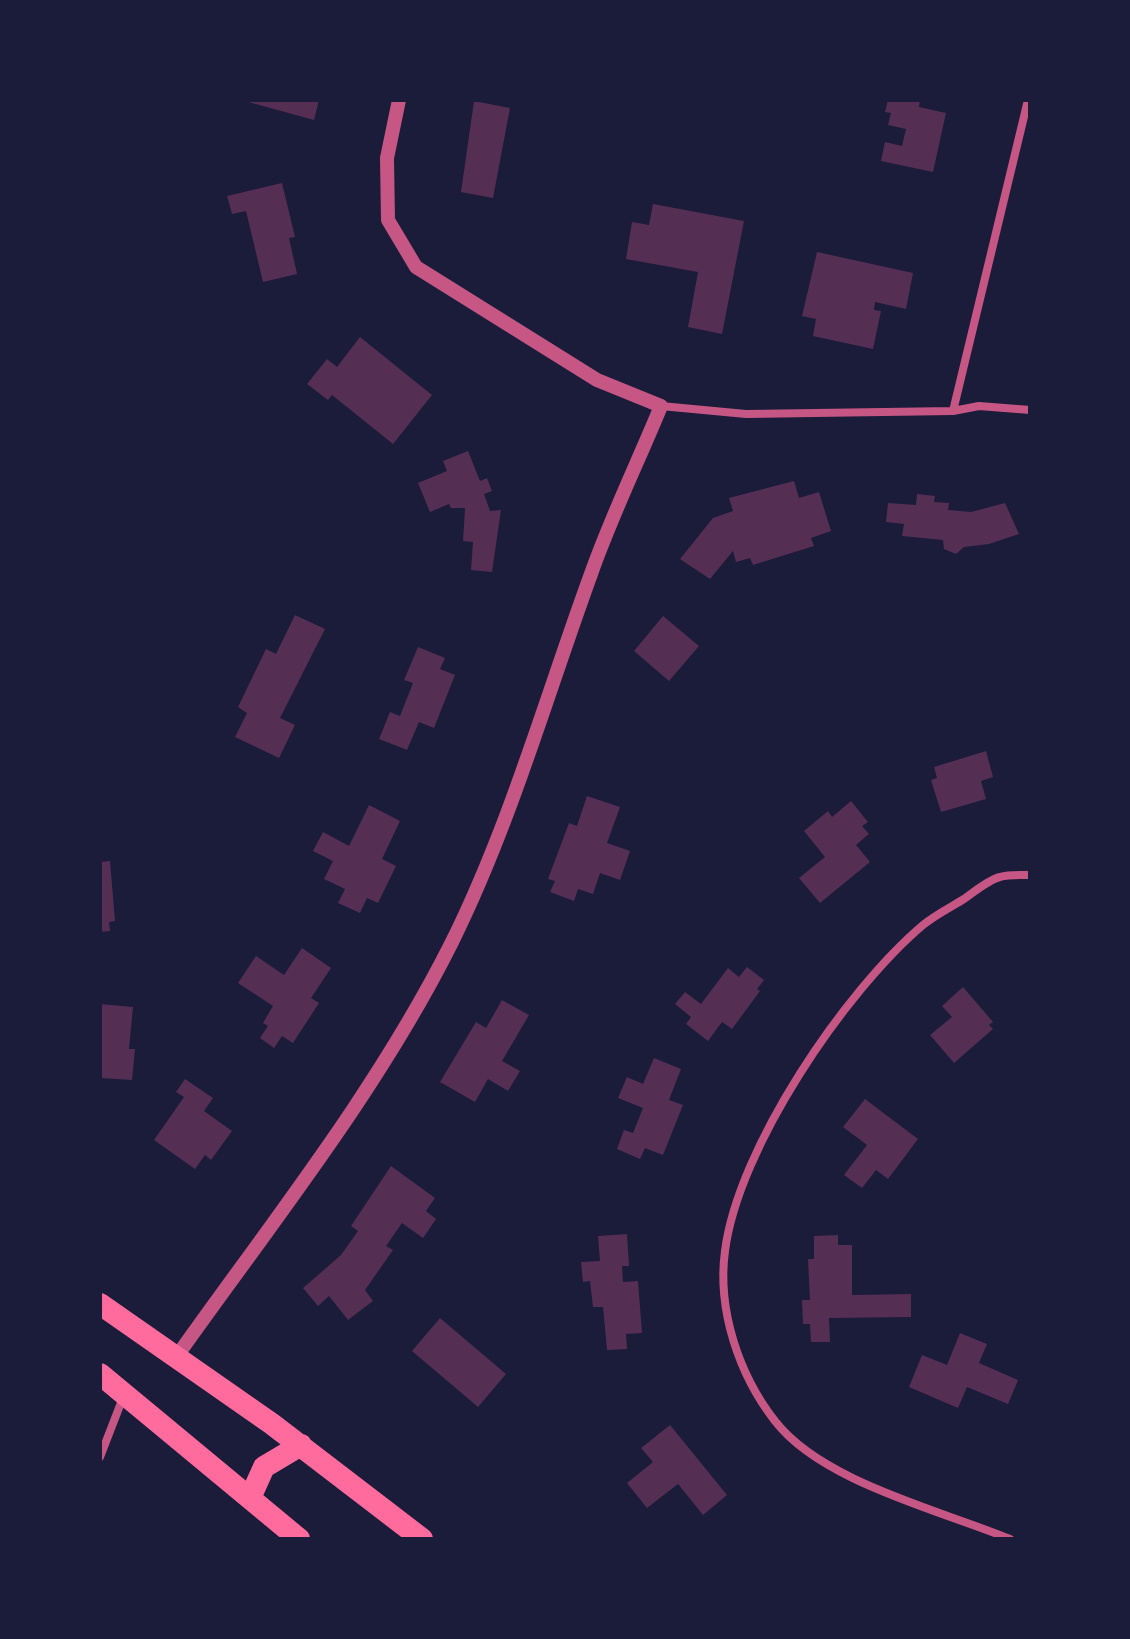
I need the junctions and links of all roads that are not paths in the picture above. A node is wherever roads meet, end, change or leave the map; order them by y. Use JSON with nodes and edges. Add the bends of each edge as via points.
{"nodes":[{"id":1,"x":399,"y":100,"type":"edge"},
{"id":2,"x":1028,"y":100,"type":"edge"},
{"id":3,"x":661,"y":406,"type":"junction"},
{"id":4,"x":1030,"y":410,"type":"edge"},
{"id":5,"x":953,"y":411,"type":"junction"},
{"id":6,"x":1030,"y":875,"type":"edge"},
{"id":7,"x":100,"y":1304,"type":"edge"},
{"id":8,"x":177,"y":1356,"type":"junction"},
{"id":9,"x":100,"y":1374,"type":"edge"},
{"id":10,"x":125,"y":1394,"type":"junction"},
{"id":11,"x":301,"y":1445,"type":"junction"},
{"id":12,"x":100,"y":1457,"type":"edge"},
{"id":13,"x":250,"y":1498,"type":"junction"},
{"id":14,"x":299,"y":1539,"type":"edge"},
{"id":15,"x":422,"y":1539,"type":"edge"},
{"id":16,"x":1010,"y":1539,"type":"edge"}],
"edges":[{"from":1,"to":3,"type":"street","via":[[387,158],[388,220],[416,267],[597,380]]},
{"from":2,"to":5,"type":"street"},
{"from":3,"to":5,"type":"street","via":[[746,414]]},
{"from":3,"to":8,"type":"street","via":[[592,570],[505,817],[451,944],[357,1099]]},
{"from":4,"to":5,"type":"street","via":[[979,406]]},
{"from":6,"to":16,"type":"street","via":[[998,877],[924,925],[872,979],[774,1113],[730,1220],[724,1255],[727,1311],[740,1364],[776,1423],[809,1454],[885,1494]]},
{"from":7,"to":8,"type":"highway"},
{"from":8,"to":11,"type":"highway"},
{"from":9,"to":10,"type":"highway"},
{"from":10,"to":12,"type":"street"},
{"from":10,"to":13,"type":"highway"},
{"from":11,"to":13,"type":"highway","via":[[264,1467]]},
{"from":11,"to":15,"type":"highway"},
{"from":13,"to":14,"type":"highway"}]}
